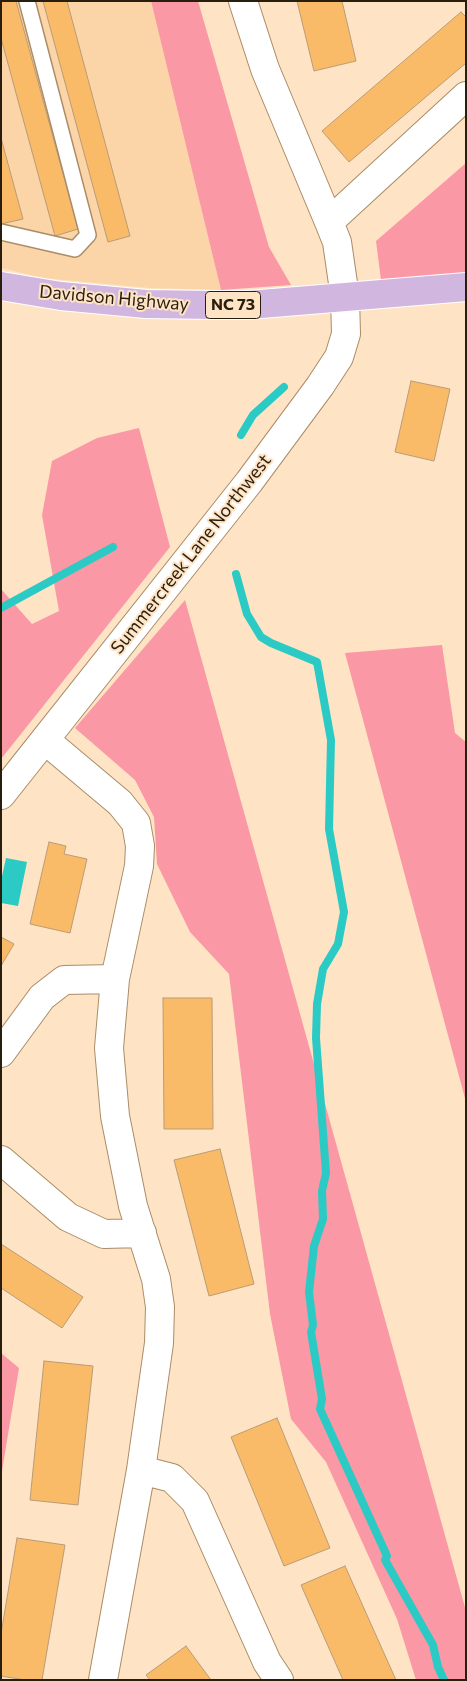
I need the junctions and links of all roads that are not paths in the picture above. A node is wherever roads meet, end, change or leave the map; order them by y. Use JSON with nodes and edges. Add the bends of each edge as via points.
{"nodes":[{"id":1,"x":26,"y":1,"type":"edge"},
{"id":2,"x":243,"y":1,"type":"edge"},
{"id":3,"x":466,"y":96,"type":"edge"},
{"id":4,"x":329,"y":222,"type":"junction"},
{"id":5,"x":1,"y":232,"type":"edge"},
{"id":6,"x":1,"y":286,"type":"edge"},
{"id":7,"x":466,"y":287,"type":"edge"},
{"id":8,"x":345,"y":297,"type":"junction"},
{"id":9,"x":45,"y":740,"type":"junction"},
{"id":10,"x":1,"y":795,"type":"edge"},
{"id":11,"x":115,"y":979,"type":"junction"},
{"id":12,"x":1,"y":1053,"type":"edge"},
{"id":13,"x":1,"y":1160,"type":"edge"},
{"id":14,"x":142,"y":1233,"type":"junction"},
{"id":15,"x":141,"y":1470,"type":"junction"},
{"id":16,"x":103,"y":1680,"type":"edge"},
{"id":17,"x":279,"y":1680,"type":"edge"}],
"edges":[{"from":1,"to":5,"type":"lane","via":[[88,235],[75,249]]},
{"from":2,"to":4,"type":"street","name":"Summercreek Lane Northwest","via":[[265,69]]},
{"from":3,"to":4,"type":"street"},
{"from":4,"to":8,"type":"street","name":"Summercreek Lane Northwest","via":[[337,242]]},
{"from":6,"to":8,"type":"main road","name":"Davidson Highway","number":"NC 73","via":[[61,296],[146,304],[249,305]]},
{"from":7,"to":8,"type":"main road","name":"Davidson Highway","number":"NC 73"},
{"from":8,"to":9,"type":"street","name":"Summercreek Lane Northwest","via":[[346,334],[339,357],[320,386],[249,482]]},
{"from":9,"to":10,"type":"street","name":"Summercreek Lane Northwest"},
{"from":9,"to":11,"type":"street","via":[[120,803],[136,823],[139,866]]},
{"from":11,"to":12,"type":"street","via":[[64,980],[42,997]]},
{"from":11,"to":14,"type":"street","via":[[109,1048],[115,1116],[133,1206]]},
{"from":13,"to":14,"type":"street","via":[[68,1217],[104,1234]]},
{"from":14,"to":15,"type":"street","via":[[156,1279],[160,1307],[159,1343]]},
{"from":15,"to":16,"type":"street"},
{"from":15,"to":17,"type":"street","via":[[172,1478],[195,1501],[267,1662]]}]}
